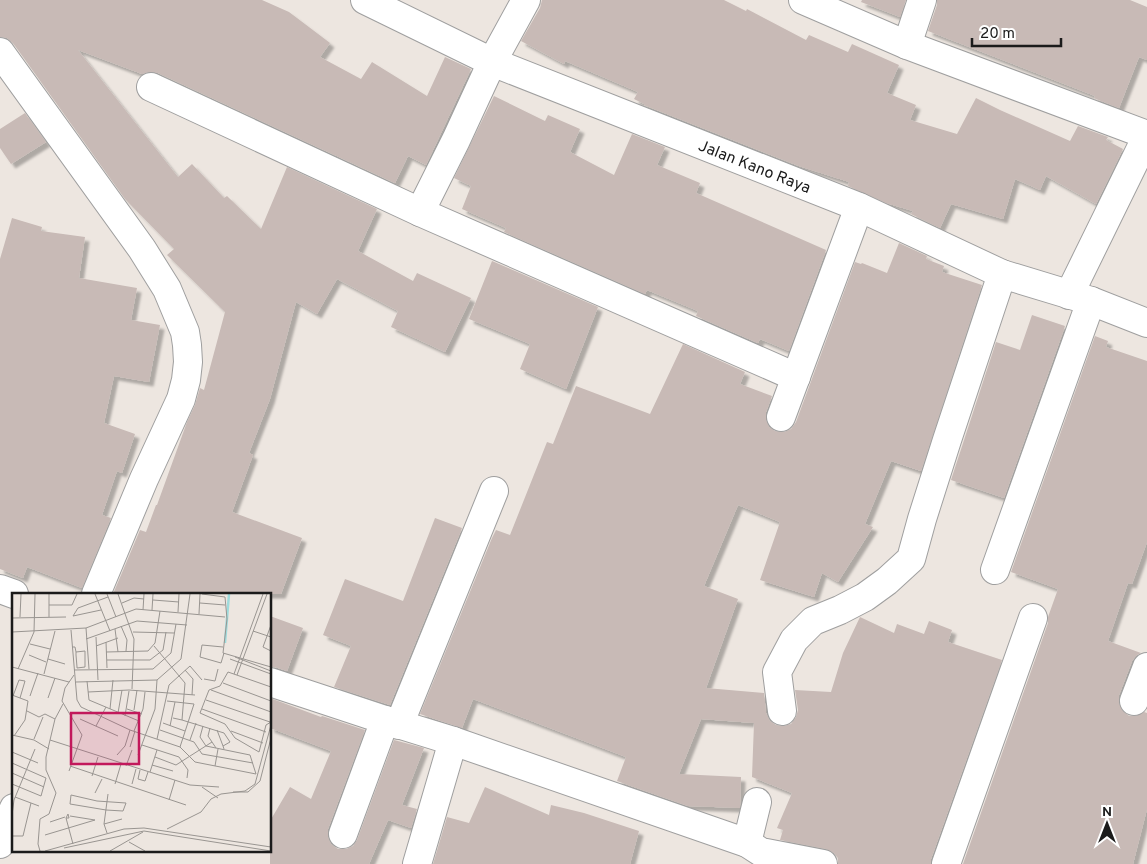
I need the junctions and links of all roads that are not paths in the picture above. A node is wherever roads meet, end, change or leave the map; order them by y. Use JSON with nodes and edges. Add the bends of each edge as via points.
{"nodes":[{"id":1,"x":365,"y":0,"type":"edge"},
{"id":2,"x":526,"y":0,"type":"edge"},
{"id":3,"x":803,"y":0,"type":"edge"},
{"id":4,"x":922,"y":0,"type":"edge"},
{"id":5,"x":907,"y":45,"type":"junction"},
{"id":6,"x":0,"y":52,"type":"edge"},
{"id":7,"x":492,"y":62,"type":"junction"},
{"id":8,"x":151,"y":87,"type":"dead end"},
{"id":9,"x":1147,"y":135,"type":"edge"},
{"id":10,"x":859,"y":207,"type":"junction"},
{"id":11,"x":420,"y":212,"type":"junction"},
{"id":12,"x":1002,"y":274,"type":"junction"},
{"id":13,"x":1080,"y":298,"type":"junction"},
{"id":14,"x":1147,"y":323,"type":"edge"},
{"id":15,"x":796,"y":377,"type":"junction"},
{"id":16,"x":781,"y":417,"type":"dead end"},
{"id":17,"x":494,"y":491,"type":"dead end"},
{"id":18,"x":995,"y":570,"type":"dead end"},
{"id":19,"x":0,"y":589,"type":"edge"},
{"id":20,"x":12,"y":593,"type":"edge"},
{"id":21,"x":96,"y":593,"type":"edge"},
{"id":22,"x":1033,"y":618,"type":"dead end"},
{"id":23,"x":1147,"y":667,"type":"edge"},
{"id":24,"x":271,"y":682,"type":"edge"},
{"id":25,"x":1134,"y":702,"type":"dead end"},
{"id":26,"x":782,"y":711,"type":"dead end"},
{"id":27,"x":392,"y":723,"type":"junction"},
{"id":28,"x":453,"y":742,"type":"junction"},
{"id":29,"x":757,"y":802,"type":"dead end"},
{"id":30,"x":12,"y":813,"type":"edge"},
{"id":31,"x":343,"y":834,"type":"dead end"},
{"id":32,"x":747,"y":843,"type":"junction"},
{"id":33,"x":0,"y":844,"type":"edge"},
{"id":34,"x":416,"y":864,"type":"edge"},
{"id":35,"x":823,"y":864,"type":"edge"},
{"id":36,"x":946,"y":864,"type":"edge"}],
"edges":[{"from":1,"to":7,"type":"street","name":"Jalan Kano Raya"},
{"from":2,"to":7,"type":"street"},
{"from":3,"to":5,"type":"street"},
{"from":4,"to":5,"type":"street"},
{"from":5,"to":9,"type":"street"},
{"from":6,"to":21,"type":"street","via":[[142,249],[167,289],[185,332],[188,362],[181,399]]},
{"from":7,"to":10,"type":"street","name":"Jalan Kano Raya"},
{"from":7,"to":11,"type":"street"},
{"from":8,"to":11,"type":"street"},
{"from":9,"to":13,"type":"street"},
{"from":10,"to":12,"type":"street","name":"Jalan Kano Raya"},
{"from":10,"to":15,"type":"street"},
{"from":11,"to":15,"type":"street"},
{"from":12,"to":13,"type":"street","name":"Jalan Kano Raya"},
{"from":12,"to":26,"type":"street","via":[[911,558],[887,582],[865,597],[813,622],[794,640],[777,672]]},
{"from":13,"to":14,"type":"street","name":"Jalan Kano Raya"},
{"from":13,"to":18,"type":"street"},
{"from":15,"to":16,"type":"street"},
{"from":17,"to":27,"type":"street"},
{"from":19,"to":20,"type":"street"},
{"from":22,"to":36,"type":"street"},
{"from":23,"to":25,"type":"street"},
{"from":24,"to":27,"type":"street"},
{"from":27,"to":28,"type":"street"},
{"from":27,"to":31,"type":"street"},
{"from":28,"to":32,"type":"street"},
{"from":28,"to":34,"type":"street"},
{"from":29,"to":32,"type":"street"},
{"from":30,"to":33,"type":"street"},
{"from":32,"to":35,"type":"street","via":[[761,852]]}]}
